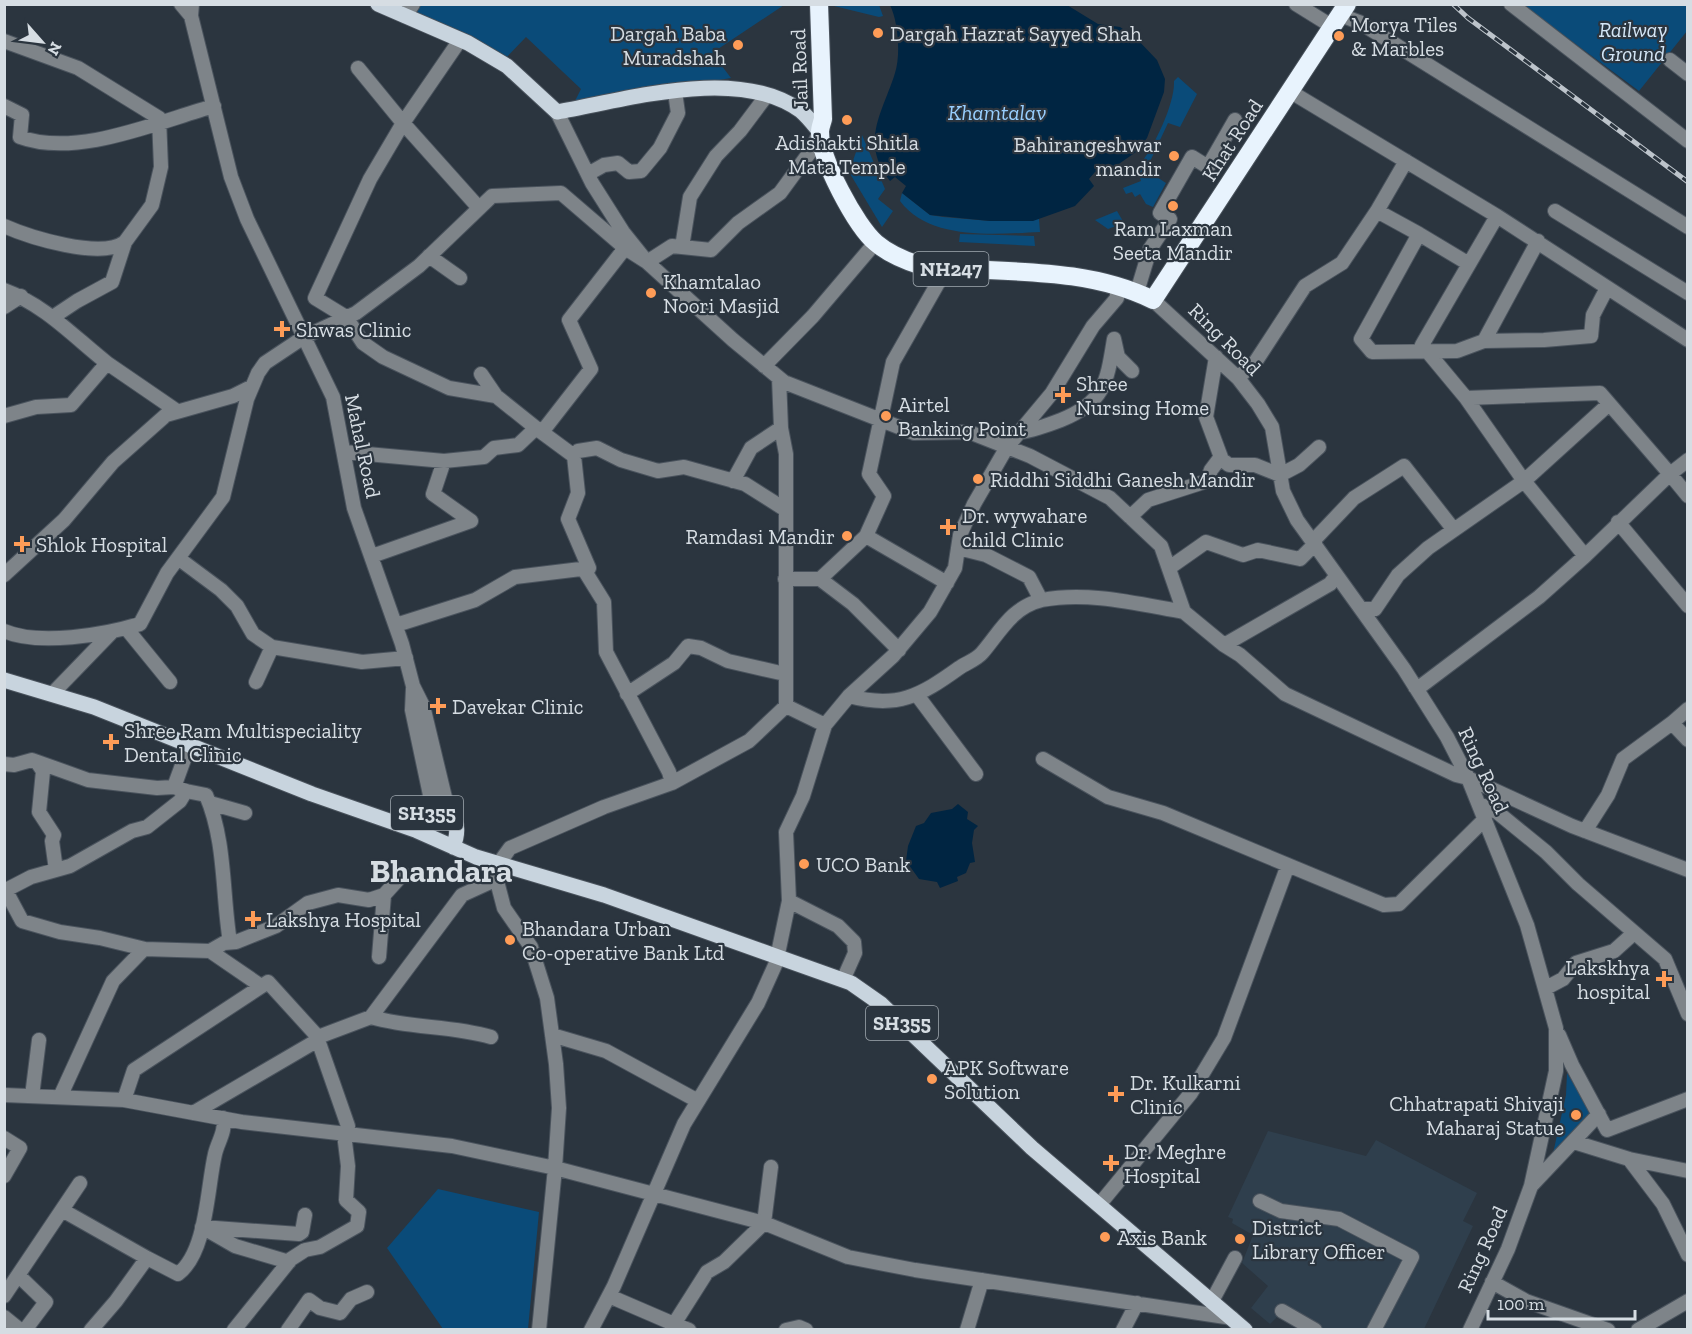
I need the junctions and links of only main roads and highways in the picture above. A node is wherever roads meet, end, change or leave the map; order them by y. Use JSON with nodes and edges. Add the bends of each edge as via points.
{"nodes":[{"id":1,"x":378,"y":4,"type":"edge"},
{"id":2,"x":819,"y":4,"type":"edge"},
{"id":3,"x":409,"y":10,"type":"edge"},
{"id":4,"x":1341,"y":12,"type":"edge"},
{"id":5,"x":820,"y":132,"type":"junction"},
{"id":6,"x":4,"y":680,"type":"edge"},
{"id":7,"x":415,"y":830,"type":"junction"},
{"id":8,"x":453,"y":847,"type":"junction"},
{"id":9,"x":1245,"y":1329,"type":"edge"}],
"edges":[{"from":1,"to":3,"type":"main road"},
{"from":2,"to":5,"type":"highway","name":"Jail Road","number":"NH247","via":[[823,119]]},
{"from":3,"to":5,"type":"main road","via":[[507,66],[557,112],[675,92],[734,88],[767,95],[801,111]]},
{"from":4,"to":5,"type":"highway","name":"Khat Road","number":"NH247","via":[[1153,300],[1117,285],[1079,276],[921,267],[901,259],[875,243],[853,212],[830,171]]},
{"from":6,"to":7,"type":"main road","number":"SH355","via":[[94,707],[312,794]]},
{"from":7,"to":8,"type":"main road","number":"SH355"},
{"from":7,"to":8,"type":"main road","number":"SH355","via":[[422,816],[440,809],[454,817],[457,825]]},
{"from":8,"to":9,"type":"main road","number":"SH355","via":[[497,872],[604,895],[843,980],[881,1004],[1032,1148]]}]}
